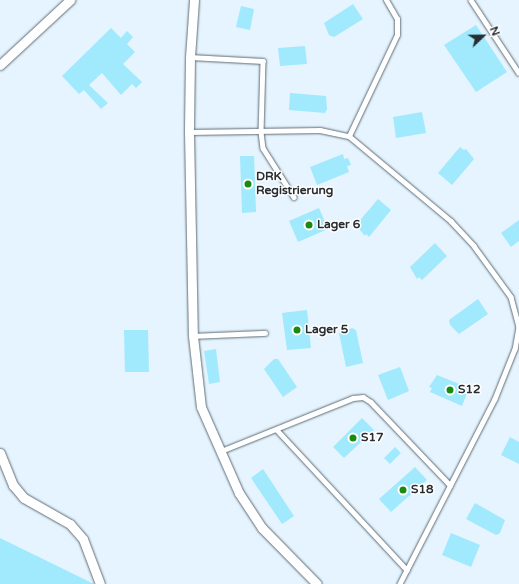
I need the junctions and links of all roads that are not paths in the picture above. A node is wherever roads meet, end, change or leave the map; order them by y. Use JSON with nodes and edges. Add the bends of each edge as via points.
{"nodes":[{"id":1,"x":70,"y":0,"type":"edge"},
{"id":2,"x":194,"y":0,"type":"edge"},
{"id":3,"x":386,"y":0,"type":"edge"},
{"id":4,"x":471,"y":0,"type":"edge"},
{"id":5,"x":190,"y":57,"type":"junction"},
{"id":6,"x":0,"y":65,"type":"edge"},
{"id":7,"x":519,"y":73,"type":"edge"},
{"id":8,"x":189,"y":132,"type":"junction"},
{"id":9,"x":261,"y":132,"type":"junction"},
{"id":10,"x":349,"y":136,"type":"junction"},
{"id":11,"x":294,"y":197,"type":"dead end"},
{"id":12,"x":265,"y":333,"type":"dead end"},
{"id":13,"x":193,"y":336,"type":"junction"},
{"id":14,"x":277,"y":430,"type":"junction"},
{"id":15,"x":219,"y":452,"type":"junction"},
{"id":16,"x":0,"y":453,"type":"edge"},
{"id":17,"x":450,"y":485,"type":"junction"},
{"id":18,"x":407,"y":570,"type":"junction"},
{"id":19,"x":313,"y":583,"type":"edge"},
{"id":20,"x":100,"y":584,"type":"edge"},
{"id":21,"x":400,"y":584,"type":"edge"}],
"edges":[{"from":1,"to":6,"type":"street"},
{"from":2,"to":5,"type":"street"},
{"from":3,"to":10,"type":"lane","via":[[397,19],[397,35]]},
{"from":4,"to":7,"type":"lane"},
{"from":5,"to":8,"type":"street"},
{"from":5,"to":9,"type":"lane","via":[[263,61]]},
{"from":8,"to":9,"type":"lane"},
{"from":8,"to":13,"type":"street"},
{"from":9,"to":10,"type":"lane","via":[[320,130]]},
{"from":9,"to":11,"type":"lane","via":[[263,148]]},
{"from":10,"to":17,"type":"lane","via":[[451,221],[474,246],[511,297],[516,308],[519,327],[515,349],[496,399]]},
{"from":12,"to":13,"type":"lane"},
{"from":13,"to":15,"type":"street","via":[[201,407]]},
{"from":14,"to":15,"type":"lane"},
{"from":14,"to":17,"type":"lane","via":[[353,398],[366,398]]},
{"from":14,"to":18,"type":"lane"},
{"from":15,"to":19,"type":"street","via":[[239,493],[262,528]]},
{"from":16,"to":20,"type":"street","via":[[13,485],[24,498],[70,524],[83,539]]},
{"from":17,"to":18,"type":"lane"},
{"from":18,"to":21,"type":"lane"}]}
